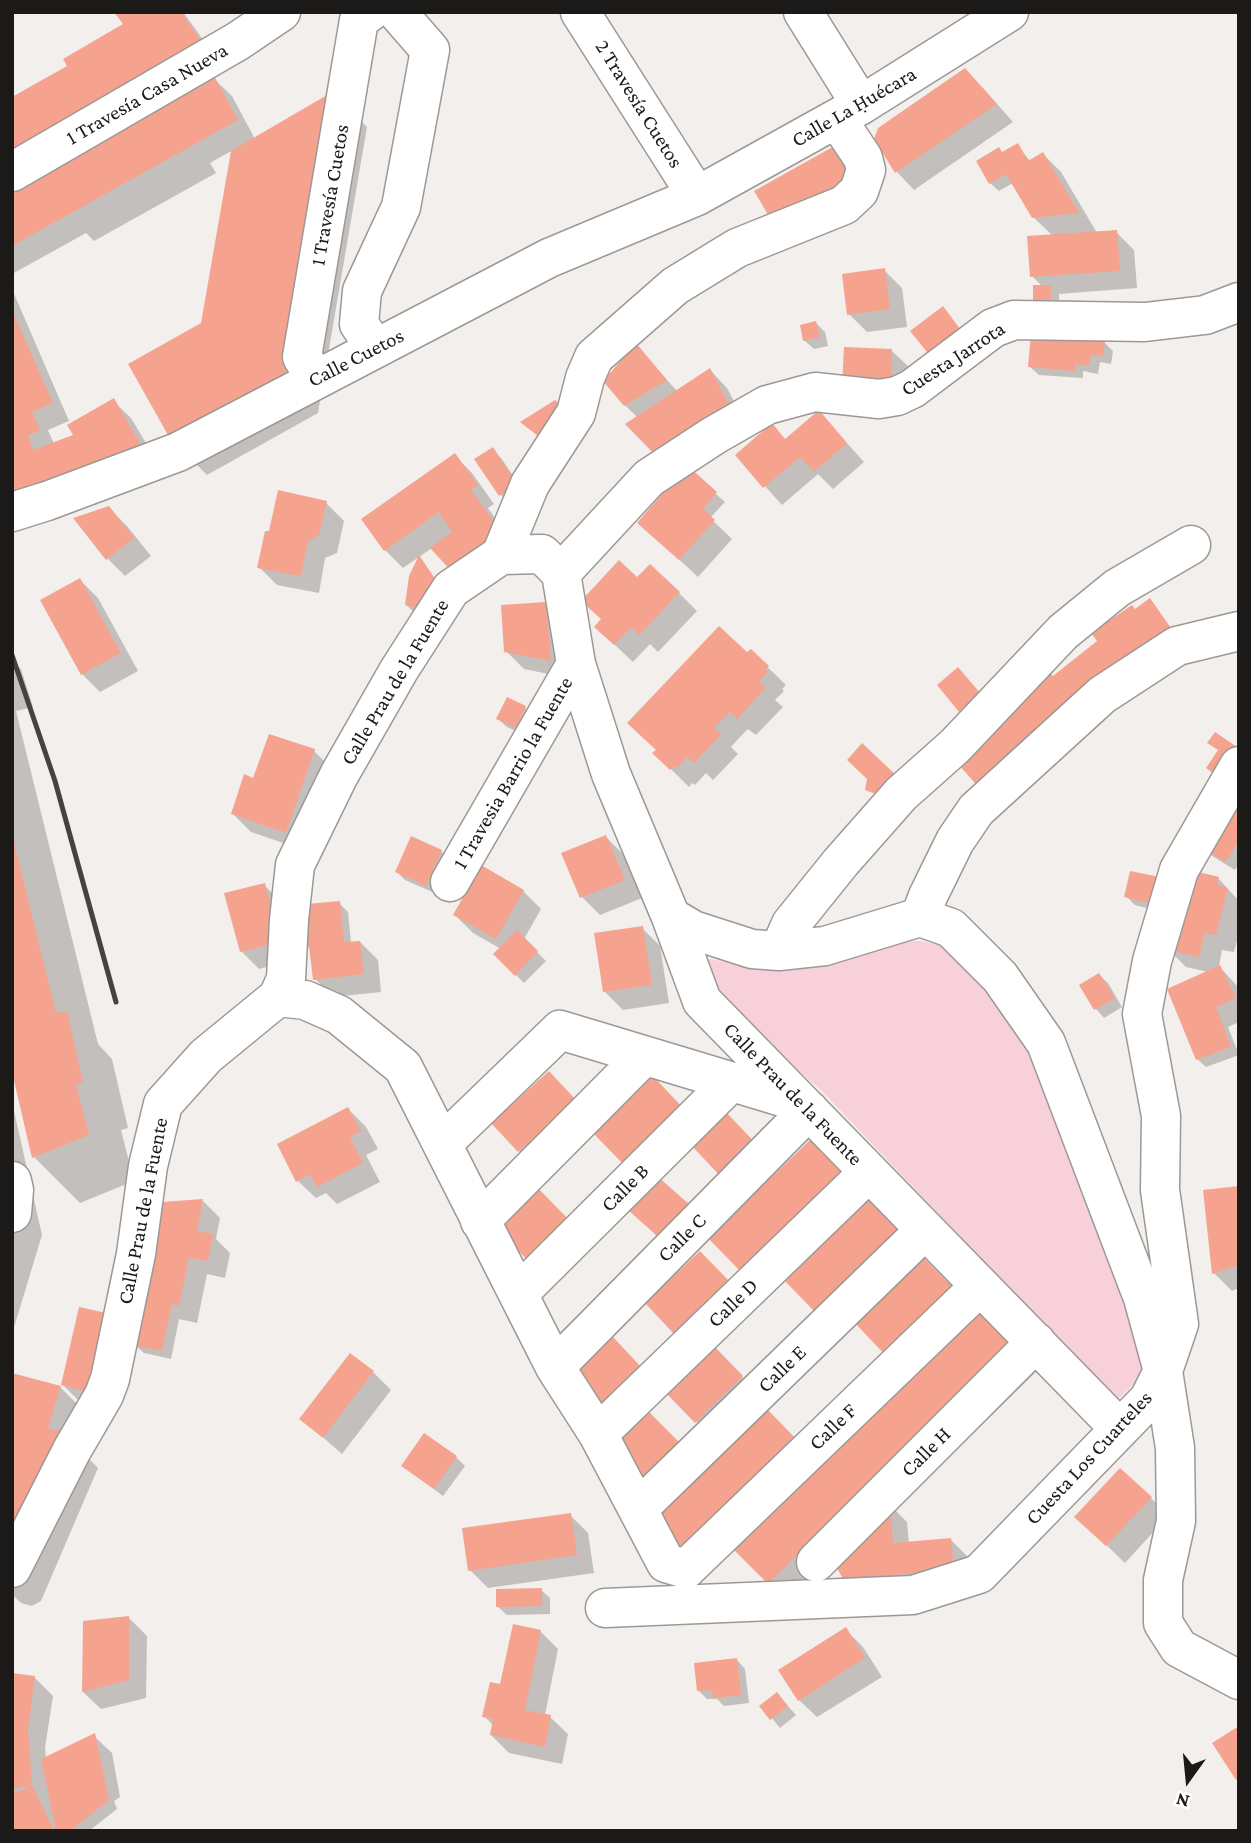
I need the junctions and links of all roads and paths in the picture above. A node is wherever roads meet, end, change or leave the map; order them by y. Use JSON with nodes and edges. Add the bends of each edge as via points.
{"nodes":[{"id":1,"x":281,"y":12,"type":"edge"},
{"id":2,"x":370,"y":12,"type":"edge"},
{"id":3,"x":397,"y":12,"type":"edge"},
{"id":4,"x":580,"y":12,"type":"edge"},
{"id":5,"x":803,"y":12,"type":"edge"},
{"id":6,"x":1002,"y":14,"type":"edge"},
{"id":7,"x":849,"y":112,"type":"junction"},
{"id":8,"x":12,"y":172,"type":"edge"},
{"id":9,"x":697,"y":196,"type":"junction"},
{"id":10,"x":1239,"y":302,"type":"edge"},
{"id":11,"x":375,"y":348,"type":"junction"},
{"id":12,"x":316,"y":379,"type":"junction"},
{"id":13,"x":12,"y":512,"type":"edge"},
{"id":14,"x":1191,"y":545,"type":"dead end"},
{"id":15,"x":501,"y":555,"type":"junction"},
{"id":16,"x":561,"y":573,"type":"junction"},
{"id":17,"x":1239,"y":631,"type":"edge"},
{"id":18,"x":576,"y":664,"type":"junction"},
{"id":19,"x":1239,"y":766,"type":"edge"},
{"id":20,"x":450,"y":882,"type":"dead end"},
{"id":21,"x":671,"y":917,"type":"junction"},
{"id":22,"x":920,"y":917,"type":"junction"},
{"id":23,"x":779,"y":951,"type":"junction"},
{"id":24,"x":278,"y":997,"type":"junction"},
{"id":25,"x":644,"y":1056,"type":"junction"},
{"id":26,"x":731,"y":1082,"type":"junction"},
{"id":27,"x":805,"y":1106,"type":"junction"},
{"id":28,"x":442,"y":1144,"type":"junction"},
{"id":29,"x":869,"y":1172,"type":"junction"},
{"id":30,"x":12,"y":1181,"type":"edge"},
{"id":31,"x":12,"y":1213,"type":"edge"},
{"id":32,"x":480,"y":1221,"type":"junction"},
{"id":33,"x":925,"y":1230,"type":"junction"},
{"id":34,"x":980,"y":1286,"type":"junction"},
{"id":35,"x":519,"y":1293,"type":"junction"},
{"id":36,"x":1035,"y":1342,"type":"junction"},
{"id":37,"x":555,"y":1367,"type":"junction"},
{"id":38,"x":1163,"y":1371,"type":"junction"},
{"id":39,"x":1120,"y":1429,"type":"junction"},
{"id":40,"x":598,"y":1434,"type":"junction"},
{"id":41,"x":639,"y":1508,"type":"junction"},
{"id":42,"x":816,"y":1562,"type":"dead end"},
{"id":43,"x":12,"y":1568,"type":"edge"},
{"id":44,"x":605,"y":1608,"type":"dead end"},
{"id":45,"x":1239,"y":1680,"type":"edge"}],
"edges":[{"from":1,"to":8,"type":"street","name":"1 Travesía Casa Nueva"},
{"from":2,"to":12,"type":"street","name":"1 Travesía Cuetos","via":[[359,20],[302,357]]},
{"from":3,"to":11,"type":"street","via":[[430,50],[401,207],[362,291],[359,324]]},
{"from":4,"to":9,"type":"street","name":"2 Travesía Cuetos"},
{"from":5,"to":7,"type":"street"},
{"from":6,"to":7,"type":"street","name":"Calle La Ḥuécara"},
{"from":7,"to":9,"type":"street","name":"Calle La Ḥuécara"},
{"from":7,"to":15,"type":"street","via":[[866,170],[859,191],[844,205],[737,248],[675,286],[594,357],[576,414],[530,484]]},
{"from":9,"to":11,"type":"street","name":"Calle Cuetos","via":[[549,258]]},
{"from":10,"to":16,"type":"street","name":"Cuesta Jarrota","via":[[1205,315],[1145,322],[1014,320],[993,328],[897,396],[879,399],[815,392],[766,405],[649,478]]},
{"from":11,"to":12,"type":"street","name":"Calle Cuetos"},
{"from":12,"to":13,"type":"street","name":"Calle Cuetos","via":[[166,457]]},
{"from":14,"to":23,"type":"street","via":[[1117,588],[1063,632],[955,746],[901,794],[791,924]]},
{"from":15,"to":16,"type":"street","via":[[542,554]]},
{"from":15,"to":24,"type":"street","name":"Calle Prau de la Fuente","via":[[451,589],[339,775],[295,865],[286,979]]},
{"from":16,"to":18,"type":"street","name":"Calle Prau de la Fuente"},
{"from":17,"to":22,"type":"street","via":[[1177,646],[1102,695],[976,810],[955,841]]},
{"from":18,"to":20,"type":"street","name":"1 Travesia Barrio la Fuente"},
{"from":18,"to":21,"type":"street","name":"Calle Prau de la Fuente","via":[[611,774]]},
{"from":19,"to":38,"type":"street","name":"Cuesta Los Cuarteles","via":[[1180,870],[1152,961],[1142,1014],[1161,1116],[1160,1190],[1178,1324]]},
{"from":21,"to":23,"type":"street","via":[[693,930],[752,949]]},
{"from":21,"to":27,"type":"street","name":"Calle Prau de la Fuente","via":[[702,1001]]},
{"from":22,"to":23,"type":"street","via":[[825,946]]},
{"from":22,"to":38,"type":"street","via":[[951,928],[1000,977],[1046,1043],[1143,1298]]},
{"from":24,"to":28,"type":"street","via":[[305,1000],[339,1015],[403,1067]]},
{"from":24,"to":43,"type":"street","name":"Calle Prau de la Fuente","via":[[206,1056],[163,1104],[110,1379]]},
{"from":25,"to":26,"type":"street"},
{"from":25,"to":28,"type":"street","via":[[560,1030]]},
{"from":25,"to":32,"type":"street"},
{"from":26,"to":27,"type":"street"},
{"from":26,"to":35,"type":"street","name":"Calle B"},
{"from":27,"to":29,"type":"street","name":"Calle Prau de la Fuente"},
{"from":27,"to":37,"type":"street","name":"Calle C"},
{"from":28,"to":32,"type":"street"},
{"from":29,"to":33,"type":"street","name":"Calle Prau de la Fuente"},
{"from":29,"to":40,"type":"street","name":"Calle D"},
{"from":30,"to":31,"type":"street"},
{"from":32,"to":35,"type":"street"},
{"from":33,"to":34,"type":"street","name":"Calle Prau de la Fuente"},
{"from":33,"to":41,"type":"street","name":"Calle E"},
{"from":34,"to":36,"type":"street","name":"Calle Prau de la Fuente"},
{"from":34,"to":41,"type":"street","name":"Calle F","via":[[686,1569],[666,1563]]},
{"from":35,"to":37,"type":"street"},
{"from":36,"to":39,"type":"street","name":"Calle Prau de la Fuente"},
{"from":36,"to":42,"type":"street","name":"Calle H"},
{"from":37,"to":40,"type":"street"},
{"from":38,"to":39,"type":"street","name":"Cuesta Los Cuarteles","via":[[1149,1399]]},
{"from":38,"to":45,"type":"street","via":[[1175,1448],[1176,1521],[1163,1580],[1163,1623],[1179,1648]]},
{"from":39,"to":44,"type":"street","name":"Cuesta Los Cuarteles","via":[[979,1574],[913,1595]]},
{"from":40,"to":41,"type":"street"}]}
